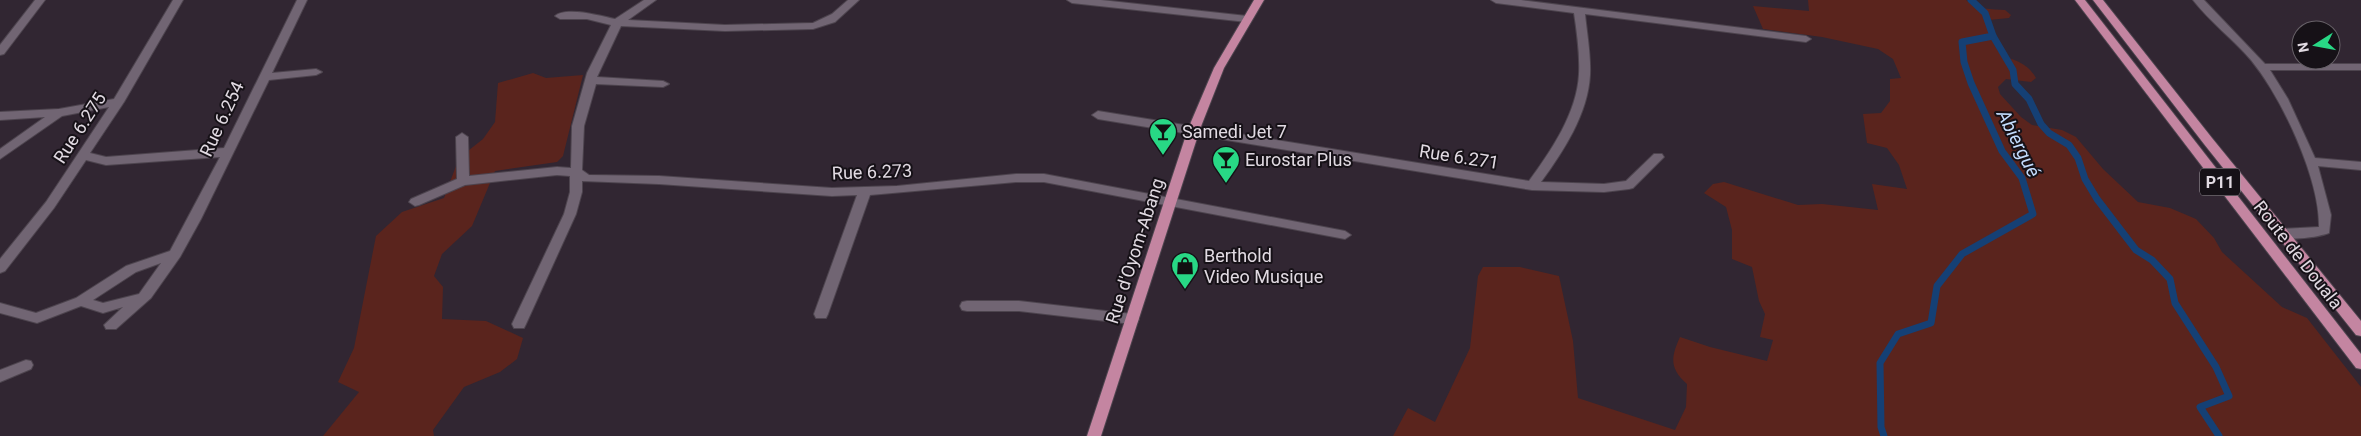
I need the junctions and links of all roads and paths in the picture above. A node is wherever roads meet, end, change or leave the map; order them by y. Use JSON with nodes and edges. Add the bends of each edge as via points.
{"nodes":[{"id":1,"x":40,"y":0,"type":"edge"},
{"id":2,"x":178,"y":0,"type":"edge"},
{"id":3,"x":302,"y":0,"type":"edge"},
{"id":4,"x":651,"y":0,"type":"edge"},
{"id":5,"x":854,"y":0,"type":"edge"},
{"id":6,"x":1072,"y":0,"type":"edge"},
{"id":7,"x":1259,"y":0,"type":"edge"},
{"id":8,"x":1496,"y":0,"type":"edge"},
{"id":9,"x":2080,"y":0,"type":"edge"},
{"id":10,"x":2098,"y":0,"type":"edge"},
{"id":11,"x":2198,"y":0,"type":"edge"},
{"id":12,"x":1526,"y":2,"type":"edge"},
{"id":13,"x":1579,"y":10,"type":"junction"},
{"id":14,"x":560,"y":16,"type":"dead end"},
{"id":15,"x":1247,"y":18,"type":"junction"},
{"id":16,"x":617,"y":23,"type":"junction"},
{"id":17,"x":1806,"y":39,"type":"dead end"},
{"id":18,"x":0,"y":52,"type":"edge"},
{"id":19,"x":2262,"y":67,"type":"junction"},
{"id":20,"x":2361,"y":67,"type":"edge"},
{"id":21,"x":316,"y":72,"type":"dead end"},
{"id":22,"x":263,"y":77,"type":"junction"},
{"id":23,"x":592,"y":80,"type":"junction"},
{"id":24,"x":663,"y":84,"type":"dead end"},
{"id":25,"x":118,"y":102,"type":"junction"},
{"id":26,"x":60,"y":114,"type":"junction"},
{"id":27,"x":1098,"y":115,"type":"dead end"},
{"id":28,"x":0,"y":116,"type":"edge"},
{"id":29,"x":1194,"y":129,"type":"junction"},
{"id":30,"x":462,"y":137,"type":"dead end"},
{"id":31,"x":228,"y":152,"type":"junction"},
{"id":32,"x":0,"y":155,"type":"edge"},
{"id":33,"x":83,"y":155,"type":"junction"},
{"id":34,"x":1658,"y":157,"type":"dead end"},
{"id":35,"x":2310,"y":161,"type":"junction"},
{"id":36,"x":2361,"y":166,"type":"edge"},
{"id":37,"x":576,"y":172,"type":"junction"},
{"id":38,"x":463,"y":181,"type":"junction"},
{"id":39,"x":1532,"y":186,"type":"junction"},
{"id":40,"x":865,"y":191,"type":"junction"},
{"id":41,"x":415,"y":202,"type":"dead end"},
{"id":42,"x":1169,"y":203,"type":"junction"},
{"id":43,"x":2282,"y":233,"type":"junction"},
{"id":44,"x":1345,"y":235,"type":"dead end"},
{"id":45,"x":175,"y":254,"type":"junction"},
{"id":46,"x":0,"y":268,"type":"edge"},
{"id":47,"x":146,"y":295,"type":"junction"},
{"id":48,"x":81,"y":301,"type":"junction"},
{"id":49,"x":967,"y":306,"type":"dead end"},
{"id":50,"x":0,"y":308,"type":"edge"},
{"id":51,"x":821,"y":314,"type":"dead end"},
{"id":52,"x":1132,"y":319,"type":"junction"},
{"id":53,"x":519,"y":324,"type":"dead end"},
{"id":54,"x":111,"y":325,"type":"dead end"},
{"id":55,"x":2361,"y":331,"type":"edge"},
{"id":56,"x":26,"y":364,"type":"dead end"},
{"id":57,"x":2361,"y":364,"type":"edge"},
{"id":58,"x":0,"y":376,"type":"edge"},
{"id":59,"x":1094,"y":436,"type":"edge"}],
"edges":[{"from":1,"to":18,"type":"street"},
{"from":2,"to":25,"type":"street","name":"Rue 6.275"},
{"from":3,"to":22,"type":"street","name":"Rue 6.254"},
{"from":4,"to":16,"type":"street"},
{"from":5,"to":16,"type":"street","via":[[837,18],[827,24],[813,26],[725,28]]},
{"from":6,"to":15,"type":"street"},
{"from":7,"to":15,"type":"main road","name":"Rue d'Oyom-Abang"},
{"from":8,"to":12,"type":"street"},
{"from":9,"to":57,"type":"main road","name":"Route de Douala","number":"P11"},
{"from":10,"to":43,"type":"main road","number":"P11"},
{"from":11,"to":19,"type":"street"},
{"from":12,"to":13,"type":"street"},
{"from":13,"to":17,"type":"street"},
{"from":13,"to":39,"type":"street","via":[[1584,44],[1582,94],[1567,127]]},
{"from":14,"to":16,"type":"street","via":[[587,16]]},
{"from":15,"to":29,"type":"main road","name":"Rue d'Oyom-Abang","via":[[1219,68]]},
{"from":16,"to":23,"type":"street"},
{"from":19,"to":20,"type":"street"},
{"from":19,"to":35,"type":"street","via":[[2276,87]]},
{"from":21,"to":22,"type":"street"},
{"from":22,"to":31,"type":"street","name":"Rue 6.254"},
{"from":23,"to":24,"type":"street"},
{"from":23,"to":37,"type":"street","via":[[578,126]]},
{"from":25,"to":26,"type":"street"},
{"from":25,"to":33,"type":"street","name":"Rue 6.275"},
{"from":26,"to":28,"type":"street"},
{"from":26,"to":32,"type":"street"},
{"from":27,"to":29,"type":"street","name":"Rue 6.271"},
{"from":29,"to":39,"type":"street","name":"Rue 6.271","via":[[1380,163]]},
{"from":29,"to":42,"type":"main road","name":"Rue d'Oyom-Abang"},
{"from":30,"to":38,"type":"street"},
{"from":31,"to":33,"type":"street","via":[[106,161]]},
{"from":31,"to":45,"type":"street","name":"Rue 6.254"},
{"from":33,"to":46,"type":"street","name":"Rue 6.275","via":[[50,205]]},
{"from":34,"to":39,"type":"street","name":"Rue 6.271","via":[[1629,185],[1604,188]]},
{"from":35,"to":36,"type":"street"},
{"from":35,"to":43,"type":"street","via":[[2320,188],[2327,221],[2325,230]]},
{"from":37,"to":38,"type":"street","name":"Rue 6.273","via":[[557,171]]},
{"from":37,"to":40,"type":"street","name":"Rue 6.273","via":[[587,179]]},
{"from":37,"to":53,"type":"street","via":[[576,192],[570,214]]},
{"from":38,"to":41,"type":"street","name":"Rue 6.273"},
{"from":40,"to":42,"type":"street","name":"Rue 6.273","via":[[1044,178]]},
{"from":40,"to":51,"type":"street"},
{"from":42,"to":44,"type":"street","name":"Rue 6.273"},
{"from":42,"to":52,"type":"main road","name":"Rue d'Oyom-Abang"},
{"from":43,"to":55,"type":"main road","number":"P11"},
{"from":45,"to":47,"type":"street","name":"Rue 6.254"},
{"from":45,"to":48,"type":"street","via":[[131,269]]},
{"from":47,"to":48,"type":"street","via":[[103,308]]},
{"from":47,"to":54,"type":"street","name":"Rue 6.254"},
{"from":48,"to":50,"type":"street","via":[[37,318]]},
{"from":49,"to":52,"type":"street","via":[[1019,306]]},
{"from":52,"to":59,"type":"main road","name":"Rue d'Oyom-Abang"},
{"from":56,"to":58,"type":"street"}]}
